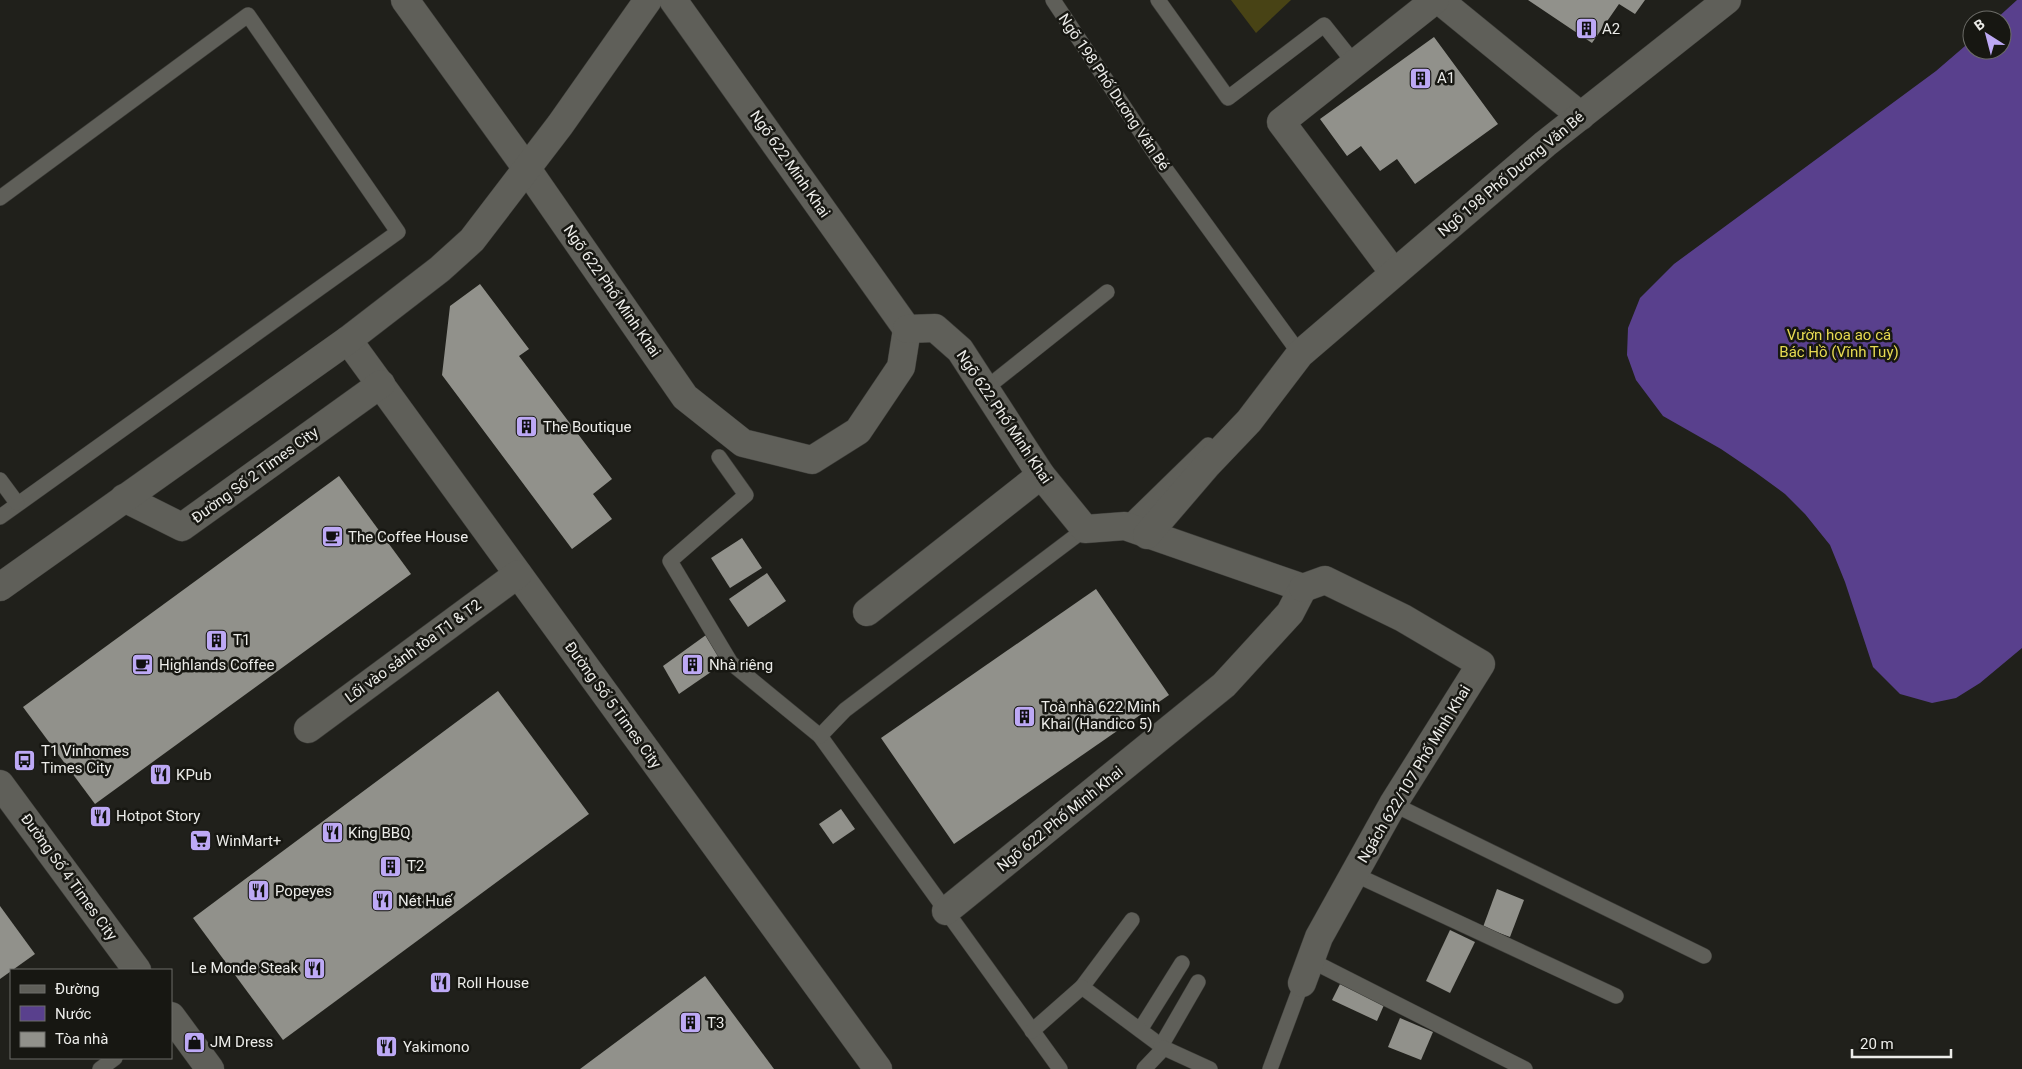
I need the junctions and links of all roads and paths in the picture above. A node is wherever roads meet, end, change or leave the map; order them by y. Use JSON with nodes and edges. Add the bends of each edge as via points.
{"nodes":[{"id":1,"x":405,"y":0,"type":"edge"},
{"id":2,"x":648,"y":0,"type":"edge"},
{"id":3,"x":673,"y":0,"type":"edge"},
{"id":4,"x":1053,"y":0,"type":"edge"},
{"id":5,"x":1158,"y":0,"type":"edge"},
{"id":6,"x":1434,"y":0,"type":"edge"},
{"id":7,"x":1439,"y":0,"type":"edge"},
{"id":8,"x":1727,"y":0,"type":"edge"},
{"id":9,"x":1355,"y":64,"type":"junction"},
{"id":10,"x":1581,"y":116,"type":"junction"},
{"id":11,"x":527,"y":169,"type":"junction"},
{"id":12,"x":0,"y":198,"type":"edge"},
{"id":13,"x":1394,"y":273,"type":"junction"},
{"id":14,"x":1106,"y":292,"type":"dead end"},
{"id":15,"x":907,"y":329,"type":"junction"},
{"id":16,"x":348,"y":340,"type":"junction"},
{"id":17,"x":1300,"y":354,"type":"junction"},
{"id":18,"x":381,"y":384,"type":"junction"},
{"id":19,"x":985,"y":389,"type":"junction"},
{"id":20,"x":1208,"y":445,"type":"dead end"},
{"id":21,"x":718,"y":457,"type":"dead end"},
{"id":22,"x":1041,"y":475,"type":"junction"},
{"id":23,"x":0,"y":480,"type":"edge"},
{"id":24,"x":124,"y":498,"type":"junction"},
{"id":25,"x":18,"y":503,"type":"junction"},
{"id":26,"x":0,"y":517,"type":"edge"},
{"id":27,"x":1084,"y":529,"type":"junction"},
{"id":28,"x":1136,"y":531,"type":"junction"},
{"id":29,"x":518,"y":574,"type":"junction"},
{"id":30,"x":0,"y":587,"type":"edge"},
{"id":31,"x":1303,"y":588,"type":"junction"},
{"id":32,"x":867,"y":612,"type":"dead end"},
{"id":33,"x":308,"y":728,"type":"dead end"},
{"id":34,"x":820,"y":736,"type":"junction"},
{"id":35,"x":0,"y":784,"type":"edge"},
{"id":36,"x":1393,"y":804,"type":"junction"},
{"id":37,"x":1354,"y":874,"type":"junction"},
{"id":38,"x":946,"y":911,"type":"junction"},
{"id":39,"x":1132,"y":920,"type":"dead end"},
{"id":40,"x":1704,"y":956,"type":"dead end"},
{"id":41,"x":1182,"y":963,"type":"dead end"},
{"id":42,"x":136,"y":969,"type":"edge"},
{"id":43,"x":1306,"y":971,"type":"junction"},
{"id":44,"x":1198,"y":982,"type":"dead end"},
{"id":45,"x":1082,"y":987,"type":"junction"},
{"id":46,"x":1616,"y":996,"type":"dead end"},
{"id":47,"x":172,"y":1017,"type":"edge"},
{"id":48,"x":1032,"y":1030,"type":"junction"},
{"id":49,"x":1140,"y":1030,"type":"junction"},
{"id":50,"x":1162,"y":1047,"type":"junction"},
{"id":51,"x":114,"y":1059,"type":"edge"},
{"id":52,"x":100,"y":1069,"type":"edge"},
{"id":53,"x":210,"y":1069,"type":"edge"},
{"id":54,"x":878,"y":1069,"type":"edge"},
{"id":55,"x":1060,"y":1069,"type":"edge"},
{"id":56,"x":1144,"y":1069,"type":"edge"},
{"id":57,"x":1210,"y":1069,"type":"edge"},
{"id":58,"x":1270,"y":1069,"type":"edge"},
{"id":59,"x":1525,"y":1069,"type":"edge"}],
"edges":[{"from":1,"to":11,"type":"street","name":"Ngõ 622 Phố Minh Khai"},
{"from":2,"to":11,"type":"street"},
{"from":3,"to":15,"type":"street","name":"Ngõ 622 Minh Khai"},
{"from":4,"to":17,"type":"lane","name":"Ngõ 198 Phố Dương Văn Bé","via":[[1164,167]]},
{"from":5,"to":9,"type":"lane","via":[[1228,98],[1324,25]]},
{"from":6,"to":9,"type":"street"},
{"from":7,"to":10,"type":"street"},
{"from":8,"to":10,"type":"street","name":"Ngõ 198 Phố Dương Văn Bé"},
{"from":9,"to":13,"type":"street","via":[[1281,122]]},
{"from":10,"to":13,"type":"street","name":"Ngõ 198 Phố Dương Văn Bé"},
{"from":11,"to":15,"type":"street","name":"Ngõ 622 Phố Minh Khai","via":[[685,397],[743,443],[812,460],[858,431],[901,367]]},
{"from":11,"to":16,"type":"street","via":[[472,240]]},
{"from":12,"to":25,"type":"lane","via":[[248,15],[398,232]]},
{"from":13,"to":17,"type":"street","name":"Ngõ 198 Phố Dương Văn Bé"},
{"from":14,"to":19,"type":"lane"},
{"from":15,"to":19,"type":"street","name":"Ngõ 622 Phố Minh Khai","via":[[935,328],[960,350]]},
{"from":16,"to":18,"type":"street","name":"Đường Số 5 Times City"},
{"from":16,"to":24,"type":"street"},
{"from":17,"to":28,"type":"street","name":"Ngõ 198 Phố Dương Văn Bé","via":[[1249,421]]},
{"from":18,"to":24,"type":"street","name":"Đường Số 2 Times City","via":[[182,527]]},
{"from":18,"to":29,"type":"street","name":"Đường Số 5 Times City"},
{"from":19,"to":22,"type":"street","name":"Ngõ 622 Phố Minh Khai"},
{"from":20,"to":28,"type":"lane"},
{"from":21,"to":34,"type":"lane","via":[[746,495],[670,560],[732,663]]},
{"from":22,"to":27,"type":"street","name":"Ngõ 622 Phố Minh Khai"},
{"from":22,"to":32,"type":"street"},
{"from":23,"to":25,"type":"lane"},
{"from":24,"to":30,"type":"street"},
{"from":25,"to":26,"type":"lane"},
{"from":27,"to":28,"type":"street"},
{"from":27,"to":34,"type":"lane","via":[[845,710]]},
{"from":28,"to":31,"type":"street"},
{"from":29,"to":33,"type":"street","name":"Lối vào sảnh tòa T1 & T2"},
{"from":29,"to":54,"type":"street","name":"Đường Số 5 Times City"},
{"from":31,"to":36,"type":"street","name":"Ngách 622/107 Phố Minh Khai","via":[[1325,580],[1403,618],[1481,664]]},
{"from":31,"to":38,"type":"street","name":"Ngõ 622 Phố Minh Khai","via":[[1290,613],[1224,685]]},
{"from":34,"to":38,"type":"lane"},
{"from":35,"to":42,"type":"street","name":"Đường Số 4 Times City"},
{"from":36,"to":37,"type":"street","name":"Ngách 622/107 Phố Minh Khai"},
{"from":36,"to":40,"type":"lane"},
{"from":37,"to":43,"type":"street","name":"Ngách 622/107 Phố Minh Khai","via":[[1319,937]]},
{"from":37,"to":46,"type":"lane"},
{"from":38,"to":48,"type":"lane"},
{"from":39,"to":45,"type":"lane"},
{"from":41,"to":49,"type":"lane"},
{"from":43,"to":58,"type":"lane","name":"Ngách 622/107 Phố Minh Khai"},
{"from":43,"to":59,"type":"lane"},
{"from":44,"to":50,"type":"lane"},
{"from":45,"to":48,"type":"lane"},
{"from":45,"to":49,"type":"lane"},
{"from":47,"to":53,"type":"street"},
{"from":48,"to":55,"type":"lane"},
{"from":49,"to":50,"type":"lane"},
{"from":50,"to":56,"type":"lane"},
{"from":50,"to":57,"type":"lane"},
{"from":51,"to":52,"type":"lane"}]}
